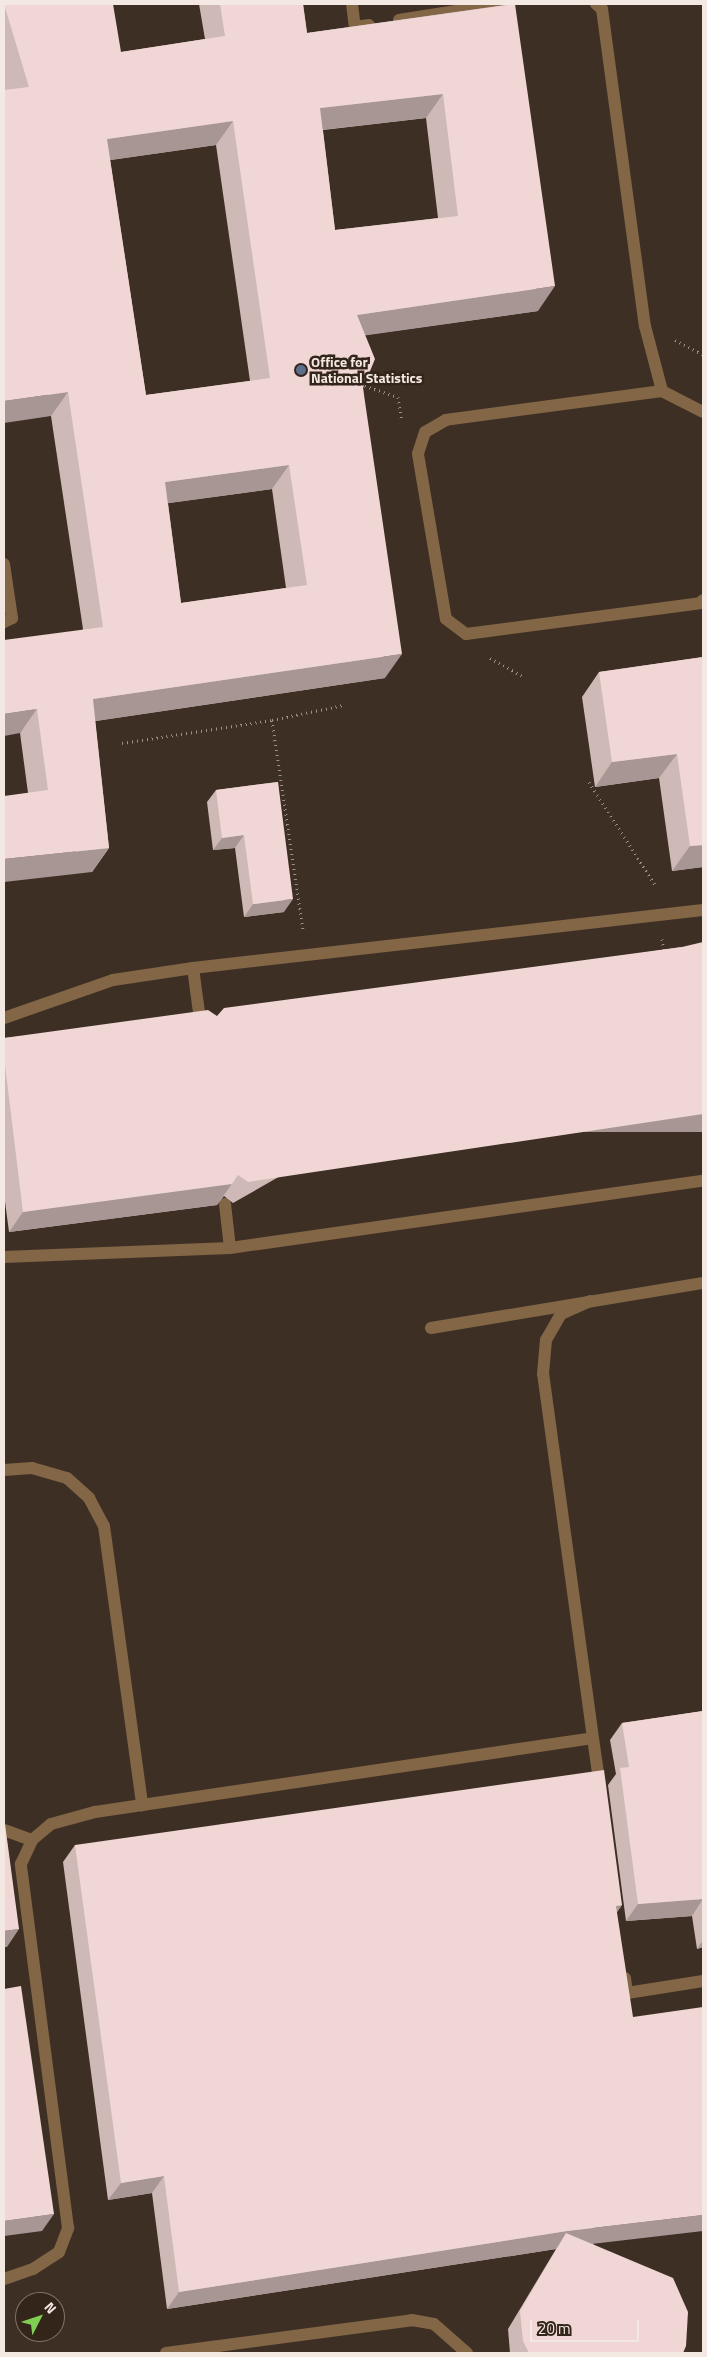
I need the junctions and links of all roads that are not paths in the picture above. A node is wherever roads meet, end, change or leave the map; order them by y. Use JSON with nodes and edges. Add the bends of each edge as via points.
{"nodes":[{"id":1,"x":352,"y":4,"type":"edge"},
{"id":2,"x":500,"y":4,"type":"edge"},
{"id":3,"x":596,"y":4,"type":"edge"},
{"id":4,"x":662,"y":391,"type":"junction"},
{"id":5,"x":703,"y":412,"type":"edge"},
{"id":6,"x":4,"y":564,"type":"edge"},
{"id":7,"x":703,"y":600,"type":"edge"},
{"id":8,"x":4,"y":622,"type":"edge"},
{"id":9,"x":703,"y":910,"type":"edge"},
{"id":10,"x":193,"y":968,"type":"junction"},
{"id":11,"x":4,"y":1018,"type":"edge"},
{"id":12,"x":201,"y":1029,"type":"edge"},
{"id":13,"x":703,"y":1182,"type":"edge"},
{"id":14,"x":225,"y":1204,"type":"edge"},
{"id":15,"x":230,"y":1248,"type":"junction"},
{"id":16,"x":4,"y":1258,"type":"edge"},
{"id":17,"x":703,"y":1283,"type":"edge"},
{"id":18,"x":590,"y":1301,"type":"junction"},
{"id":19,"x":431,"y":1328,"type":"dead end"},
{"id":20,"x":4,"y":1470,"type":"edge"},
{"id":21,"x":593,"y":1738,"type":"junction"},
{"id":22,"x":601,"y":1797,"type":"edge"},
{"id":23,"x":142,"y":1805,"type":"junction"},
{"id":24,"x":4,"y":1830,"type":"edge"},
{"id":25,"x":32,"y":1840,"type":"junction"},
{"id":26,"x":624,"y":1964,"type":"edge"},
{"id":27,"x":703,"y":1981,"type":"edge"},
{"id":28,"x":4,"y":2278,"type":"edge"},
{"id":29,"x":166,"y":2353,"type":"edge"},
{"id":30,"x":467,"y":2353,"type":"edge"}],
"edges":[{"from":1,"to":2,"type":"lane","via":[[355,27]]},
{"from":3,"to":4,"type":"lane","via":[[602,9],[645,326]]},
{"from":4,"to":5,"type":"lane"},
{"from":4,"to":7,"type":"lane","via":[[446,420],[426,432],[418,454],[438,586],[446,620],[466,634],[700,603]]},
{"from":6,"to":8,"type":"lane","via":[[12,618]]},
{"from":9,"to":10,"type":"lane"},
{"from":10,"to":11,"type":"lane","via":[[114,980]]},
{"from":10,"to":12,"type":"lane"},
{"from":13,"to":15,"type":"lane"},
{"from":14,"to":15,"type":"lane"},
{"from":15,"to":16,"type":"lane"},
{"from":17,"to":18,"type":"lane"},
{"from":18,"to":19,"type":"lane"},
{"from":18,"to":21,"type":"lane","via":[[560,1314],[546,1340],[543,1374]]},
{"from":20,"to":23,"type":"lane","via":[[32,1468],[67,1478],[89,1498],[104,1526]]},
{"from":21,"to":22,"type":"lane"},
{"from":21,"to":23,"type":"lane"},
{"from":23,"to":25,"type":"lane","via":[[95,1812],[51,1824]]},
{"from":24,"to":25,"type":"lane"},
{"from":25,"to":28,"type":"lane","via":[[22,1864],[68,2228],[59,2252],[33,2269]]},
{"from":26,"to":27,"type":"lane","via":[[628,1993]]},
{"from":29,"to":30,"type":"lane","via":[[412,2320],[434,2324],[463,2346]]}]}
